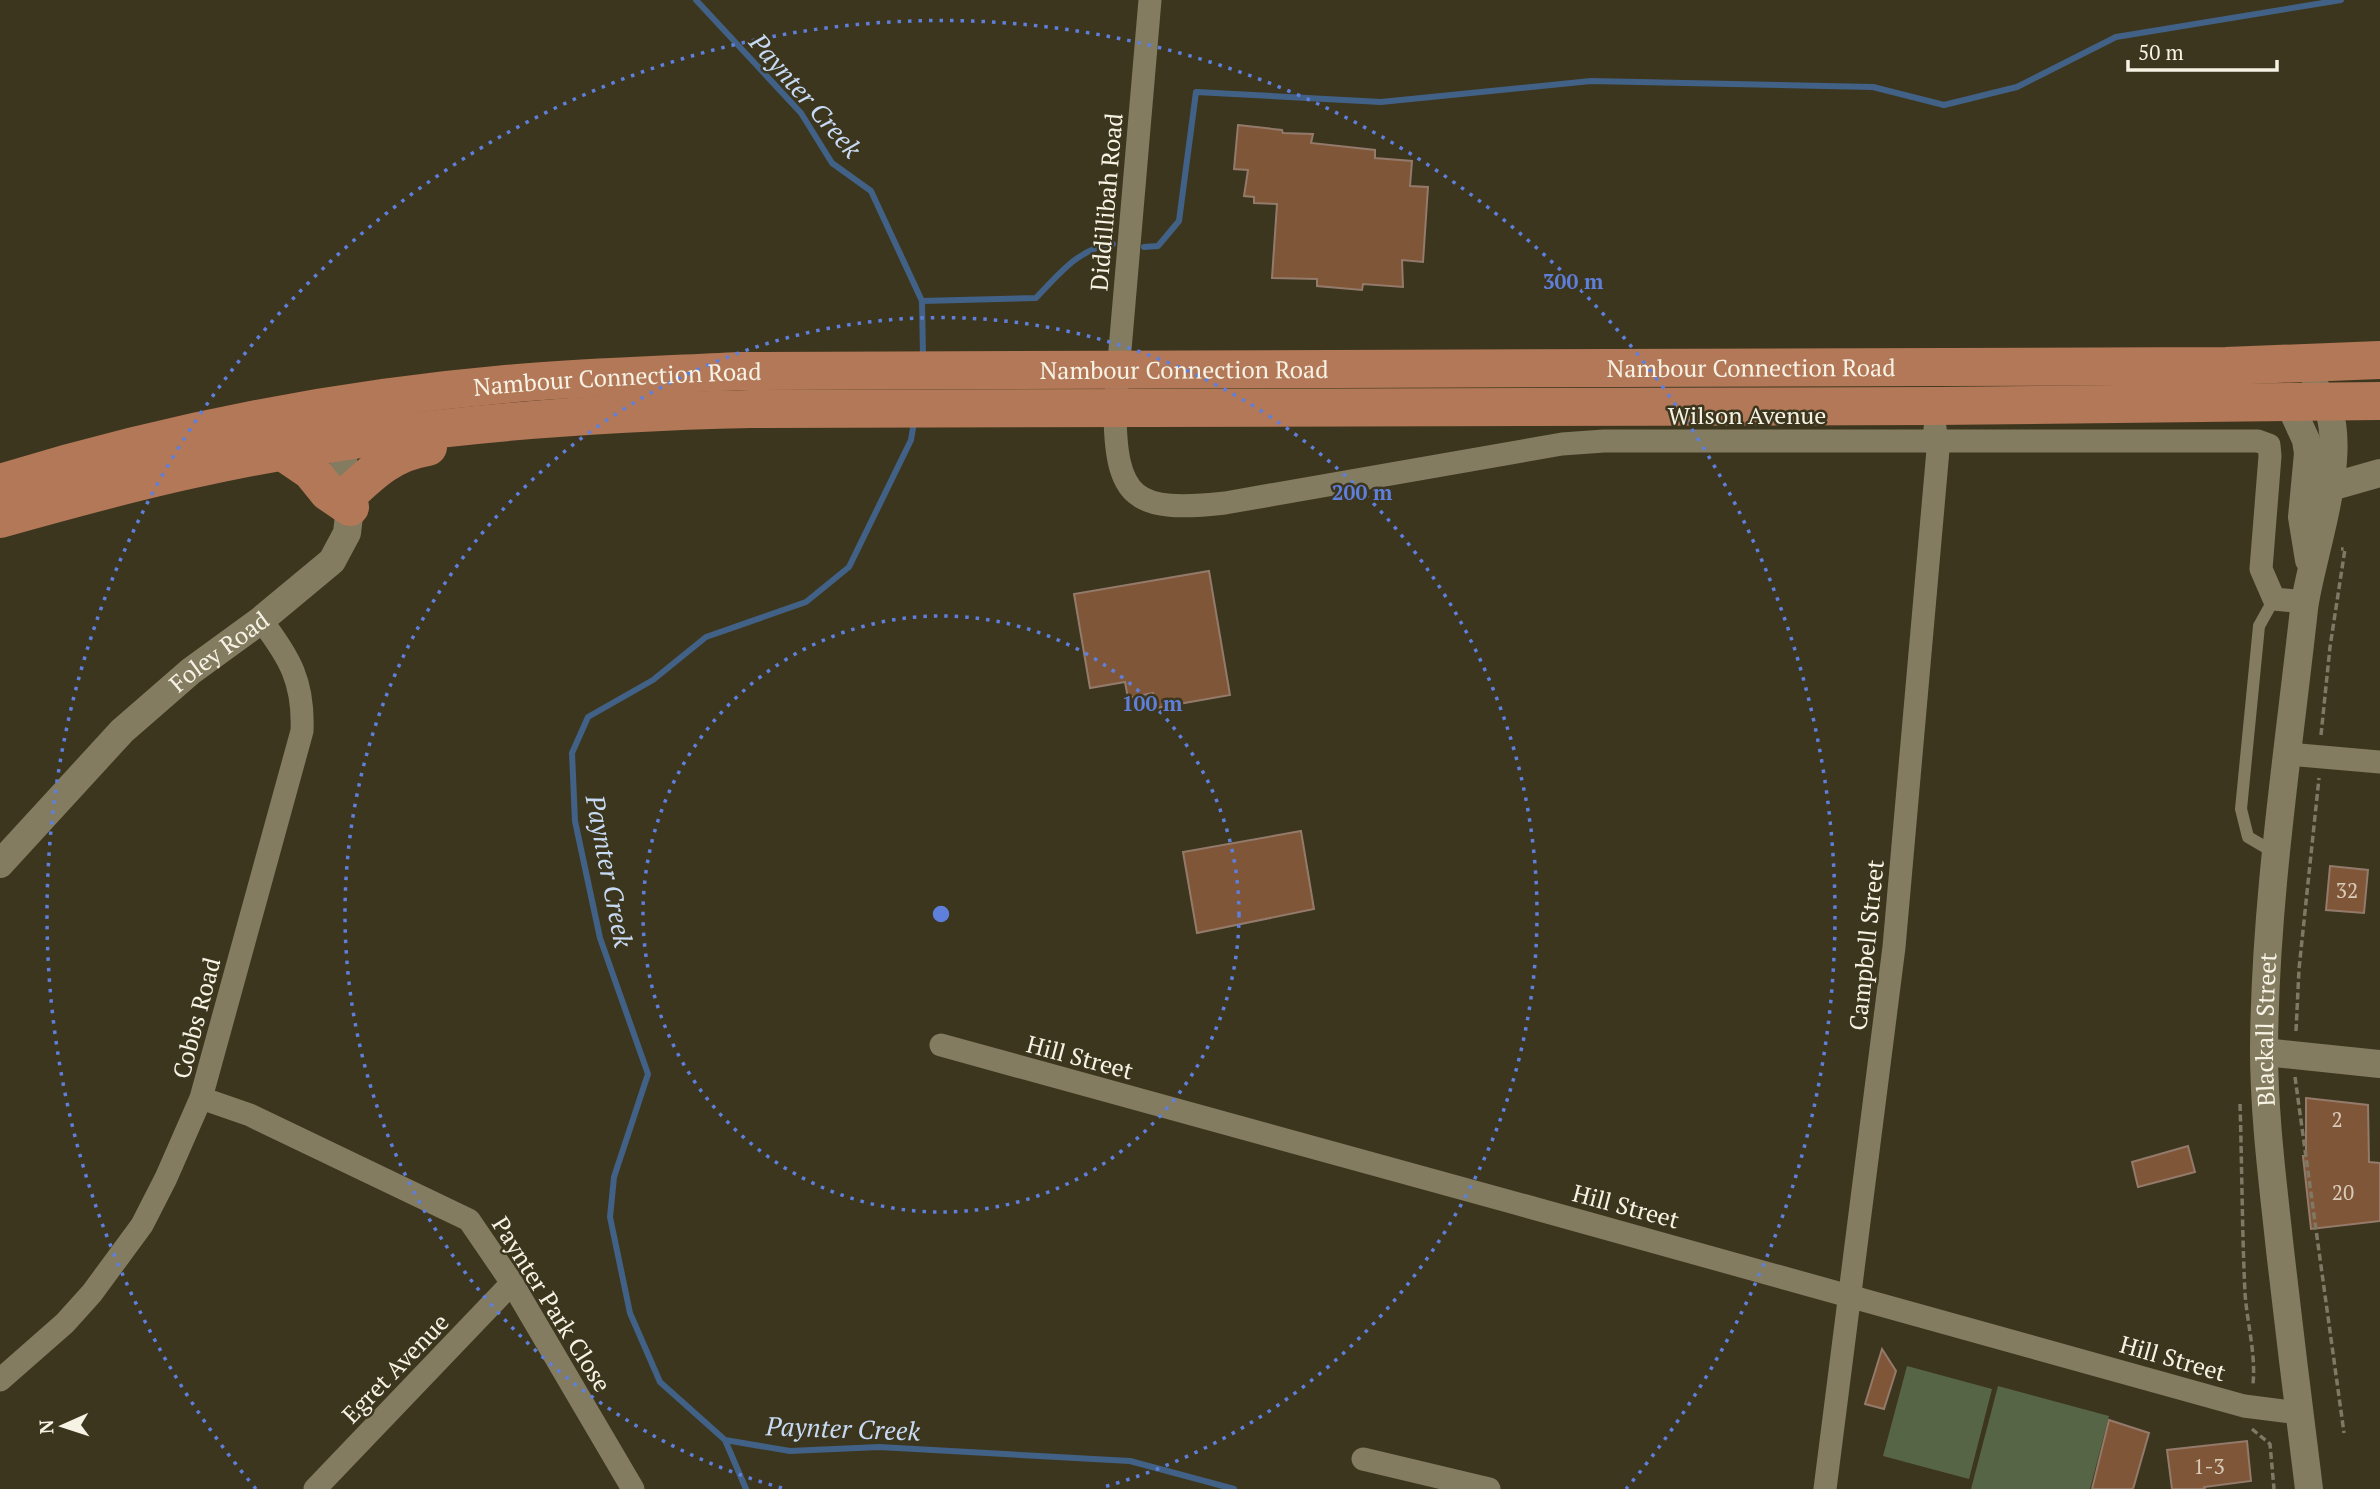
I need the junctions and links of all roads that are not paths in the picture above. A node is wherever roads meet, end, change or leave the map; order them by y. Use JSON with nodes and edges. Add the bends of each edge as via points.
{"nodes":[{"id":1,"x":1150,"y":0,"type":"edge"},
{"id":2,"x":2380,"y":360,"type":"edge"},
{"id":3,"x":2226,"y":366,"type":"junction"},
{"id":4,"x":1119,"y":369,"type":"junction"},
{"id":5,"x":2380,"y":401,"type":"edge"},
{"id":6,"x":2327,"y":402,"type":"junction"},
{"id":7,"x":2289,"y":403,"type":"junction"},
{"id":8,"x":335,"y":405,"type":"junction"},
{"id":9,"x":1115,"y":408,"type":"junction"},
{"id":10,"x":539,"y":420,"type":"junction"},
{"id":11,"x":1936,"y":424,"type":"junction"},
{"id":12,"x":341,"y":443,"type":"junction"},
{"id":13,"x":283,"y":452,"type":"junction"},
{"id":14,"x":2380,"y":473,"type":"edge"},
{"id":15,"x":0,"y":483,"type":"edge"},
{"id":16,"x":2317,"y":491,"type":"junction"},
{"id":17,"x":350,"y":501,"type":"junction"},
{"id":18,"x":0,"y":519,"type":"edge"},
{"id":19,"x":2274,"y":599,"type":"junction"},
{"id":20,"x":2305,"y":602,"type":"junction"},
{"id":21,"x":261,"y":620,"type":"junction"},
{"id":22,"x":2288,"y":754,"type":"junction"},
{"id":23,"x":2380,"y":762,"type":"edge"},
{"id":24,"x":2277,"y":854,"type":"junction"},
{"id":25,"x":0,"y":864,"type":"edge"},
{"id":26,"x":941,"y":1045,"type":"dead end"},
{"id":27,"x":2264,"y":1052,"type":"junction"},
{"id":28,"x":2380,"y":1064,"type":"edge"},
{"id":29,"x":201,"y":1098,"type":"junction"},
{"id":30,"x":512,"y":1283,"type":"junction"},
{"id":31,"x":1849,"y":1293,"type":"junction"},
{"id":32,"x":0,"y":1380,"type":"edge"},
{"id":33,"x":2299,"y":1413,"type":"junction"},
{"id":34,"x":1363,"y":1459,"type":"dead end"},
{"id":35,"x":316,"y":1489,"type":"edge"},
{"id":36,"x":633,"y":1489,"type":"edge"},
{"id":37,"x":1489,"y":1489,"type":"edge"},
{"id":38,"x":1825,"y":1489,"type":"edge"},
{"id":39,"x":2309,"y":1489,"type":"edge"}],
"edges":[{"from":1,"to":4,"type":"street","name":"Diddillibah Road"},
{"from":2,"to":3,"type":"highway","name":"Nambour Connection Road"},
{"from":3,"to":4,"type":"highway","name":"Nambour Connection Road"},
{"from":3,"to":6,"type":"street","via":[[2309,382]]},
{"from":4,"to":8,"type":"highway","name":"Nambour Connection Road","via":[[740,372],[561,380]]},
{"from":4,"to":9,"type":"street","name":"Diddillibah Road"},
{"from":5,"to":6,"type":"highway","name":"Nambour Connection Road"},
{"from":6,"to":7,"type":"highway","name":"Nambour Connection Road"},
{"from":6,"to":16,"type":"street","name":"Blackall Street","via":[[2333,425]]},
{"from":7,"to":11,"type":"highway","name":"Nambour Connection Road"},
{"from":7,"to":16,"type":"street","name":"Blackall Street","via":[[2306,440]]},
{"from":8,"to":12,"type":"street","name":"Foley Road"},
{"from":8,"to":15,"type":"highway","name":"Nambour Connection Road","via":[[192,434]]},
{"from":9,"to":10,"type":"highway","name":"Nambour Connection Road","via":[[677,411]]},
{"from":9,"to":11,"type":"highway","name":"Nambour Connection Road"},
{"from":9,"to":11,"type":"street","name":"Wilson Avenue","via":[[1116,453],[1126,482],[1148,502],[1180,506],[1225,503],[1562,444]]},
{"from":10,"to":12,"type":"highway","name":"Nambour Connection Road"},
{"from":10,"to":17,"type":"highway","via":[[467,442],[414,449],[383,462]]},
{"from":11,"to":19,"type":"street","name":"Wilson Avenue","via":[[2269,445],[2261,569]]},
{"from":11,"to":31,"type":"street","name":"Campbell Street","via":[[1894,947]]},
{"from":12,"to":13,"type":"highway","name":"Nambour Connection Road"},
{"from":12,"to":17,"type":"street","name":"Foley Road"},
{"from":13,"to":17,"type":"highway","via":[[311,471],[328,492]]},
{"from":13,"to":18,"type":"highway","name":"Nambour Connection Road","via":[[172,474]]},
{"from":14,"to":16,"type":"street"},
{"from":16,"to":20,"type":"street","name":"Blackall Street","via":[[2302,517],[2310,571]]},
{"from":17,"to":21,"type":"street","name":"Foley Road","via":[[347,533],[332,561]]},
{"from":19,"to":20,"type":"street"},
{"from":19,"to":24,"type":"lane","via":[[2259,626],[2241,809],[2248,837]]},
{"from":20,"to":22,"type":"street","name":"Blackall Street"},
{"from":21,"to":25,"type":"street","name":"Foley Road","via":[[191,671],[122,731]]},
{"from":21,"to":29,"type":"street","name":"Cobbs Road","via":[[295,672],[302,731]]},
{"from":22,"to":23,"type":"street"},
{"from":22,"to":24,"type":"street","name":"Blackall Street"},
{"from":24,"to":27,"type":"street","name":"Blackall Street","via":[[2266,960]]},
{"from":26,"to":31,"type":"street","name":"Hill Street"},
{"from":27,"to":28,"type":"street"},
{"from":27,"to":33,"type":"street","name":"Blackall Street","via":[[2267,1125]]},
{"from":29,"to":30,"type":"street","name":"Paynter Park Close","via":[[250,1115],[469,1220]]},
{"from":29,"to":32,"type":"street","name":"Cobbs Road","via":[[142,1224],[113,1266],[65,1323]]},
{"from":30,"to":35,"type":"street","name":"Egret Avenue"},
{"from":30,"to":36,"type":"street","name":"Paynter Park Close"},
{"from":31,"to":33,"type":"street","name":"Hill Street","via":[[2244,1406]]},
{"from":31,"to":38,"type":"street","name":"Campbell Street"},
{"from":33,"to":39,"type":"street","name":"Blackall Street"},
{"from":34,"to":37,"type":"street"}]}
